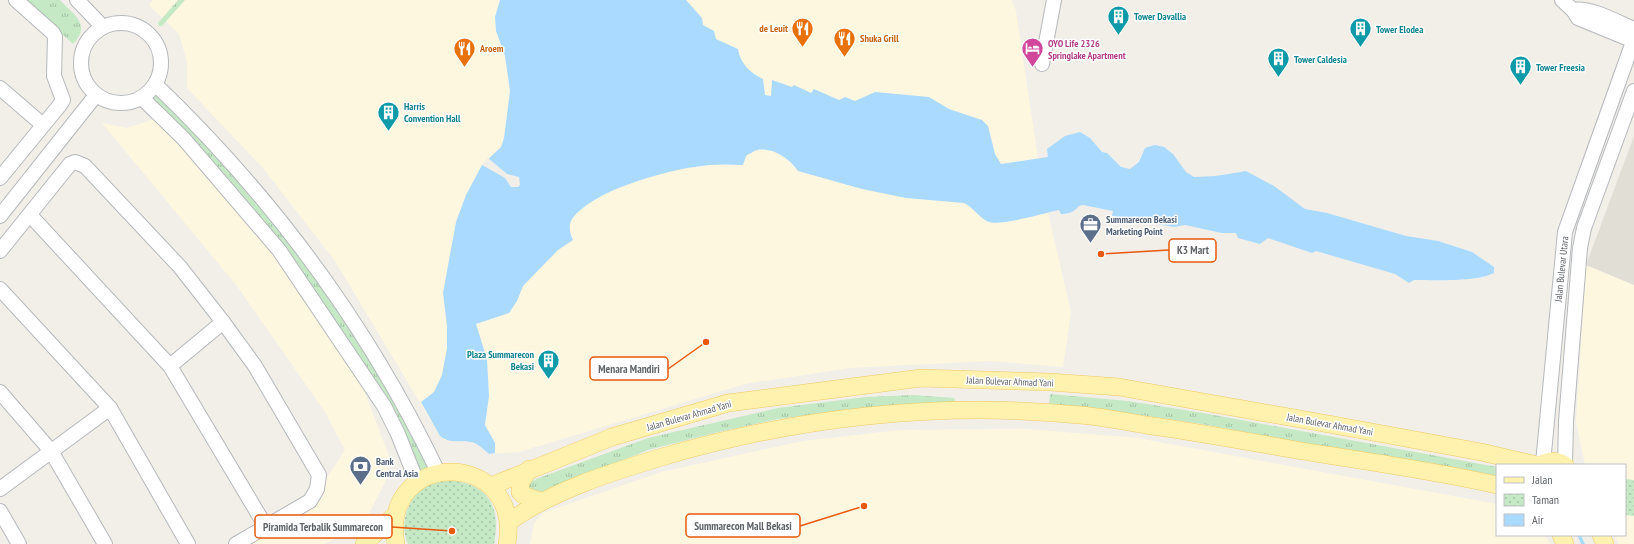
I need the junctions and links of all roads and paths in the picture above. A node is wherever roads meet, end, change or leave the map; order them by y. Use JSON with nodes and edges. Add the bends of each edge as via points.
{"nodes":[{"id":1,"x":16,"y":0,"type":"edge"},
{"id":2,"x":77,"y":0,"type":"edge"},
{"id":3,"x":1054,"y":0,"type":"edge"},
{"id":4,"x":1562,"y":0,"type":"edge"},
{"id":5,"x":103,"y":27,"type":"junction"},
{"id":6,"x":1634,"y":37,"type":"edge"},
{"id":7,"x":1042,"y":64,"type":"dead end"},
{"id":8,"x":156,"y":84,"type":"junction"},
{"id":9,"x":0,"y":88,"type":"edge"},
{"id":10,"x":1634,"y":91,"type":"edge"},
{"id":11,"x":96,"y":95,"type":"junction"},
{"id":12,"x":142,"y":98,"type":"junction"},
{"id":13,"x":43,"y":125,"type":"junction"},
{"id":14,"x":0,"y":178,"type":"edge"},
{"id":15,"x":30,"y":215,"type":"junction"},
{"id":16,"x":0,"y":216,"type":"edge"},
{"id":17,"x":0,"y":251,"type":"edge"},
{"id":18,"x":0,"y":289,"type":"edge"},
{"id":19,"x":223,"y":322,"type":"junction"},
{"id":20,"x":170,"y":366,"type":"junction"},
{"id":21,"x":0,"y":392,"type":"edge"},
{"id":22,"x":110,"y":408,"type":"junction"},
{"id":23,"x":51,"y":451,"type":"junction"},
{"id":24,"x":1540,"y":464,"type":"edge"},
{"id":25,"x":1563,"y":464,"type":"edge"},
{"id":26,"x":1565,"y":464,"type":"edge"},
{"id":27,"x":529,"y":469,"type":"junction"},
{"id":28,"x":438,"y":472,"type":"junction"},
{"id":29,"x":417,"y":482,"type":"junction"},
{"id":30,"x":1496,"y":485,"type":"edge"},
{"id":31,"x":491,"y":486,"type":"junction"},
{"id":32,"x":0,"y":490,"type":"edge"},
{"id":33,"x":540,"y":502,"type":"junction"},
{"id":34,"x":0,"y":511,"type":"edge"},
{"id":35,"x":395,"y":515,"type":"junction"},
{"id":36,"x":509,"y":522,"type":"junction"},
{"id":37,"x":266,"y":527,"type":"junction"},
{"id":38,"x":19,"y":544,"type":"edge"},
{"id":39,"x":105,"y":544,"type":"edge"},
{"id":40,"x":188,"y":544,"type":"edge"},
{"id":41,"x":236,"y":544,"type":"edge"},
{"id":42,"x":364,"y":544,"type":"edge"},
{"id":43,"x":396,"y":544,"type":"edge"},
{"id":44,"x":507,"y":544,"type":"edge"}],
"edges":[{"from":1,"to":13,"type":"street","via":[[53,33],[55,38],[54,76],[63,100]]},
{"from":2,"to":5,"type":"street"},
{"from":3,"to":7,"type":"street"},
{"from":4,"to":6,"type":"street","via":[[1574,10],[1578,18]]},
{"from":5,"to":8,"type":"street","via":[[127,24],[138,28],[153,40],[159,51],[161,63]]},
{"from":5,"to":11,"type":"street","via":[[92,35],[84,46],[81,59],[82,73],[87,85]]},
{"from":6,"to":24,"type":"street","name":"Jalan Bulevar Utara","via":[[1564,232]]},
{"from":8,"to":12,"type":"street"},
{"from":8,"to":28,"type":"street","via":[[249,180],[314,264],[371,349],[413,419]]},
{"from":9,"to":13,"type":"street"},
{"from":10,"to":26,"type":"street","name":"Jalan Bulevar Utara","via":[[1584,228],[1580,248],[1566,414]]},
{"from":11,"to":12,"type":"street","via":[[107,101],[119,103]]},
{"from":11,"to":16,"type":"street"},
{"from":12,"to":29,"type":"street","via":[[184,139],[279,250],[384,406]]},
{"from":13,"to":14,"type":"street"},
{"from":15,"to":17,"type":"street"},
{"from":15,"to":19,"type":"street","via":[[70,164],[75,162],[85,166],[180,267]]},
{"from":15,"to":20,"type":"street"},
{"from":18,"to":22,"type":"street"},
{"from":19,"to":20,"type":"street"},
{"from":19,"to":37,"type":"street","via":[[255,366],[319,475],[317,489],[310,501]]},
{"from":20,"to":37,"type":"street"},
{"from":21,"to":23,"type":"street"},
{"from":22,"to":23,"type":"street"},
{"from":22,"to":40,"type":"street"},
{"from":23,"to":32,"type":"street"},
{"from":23,"to":39,"type":"street"},
{"from":24,"to":25,"type":"main road","name":"Jalan Bulevar Ahmad Yani","via":[[1557,461]]},
{"from":24,"to":27,"type":"main road","name":"Jalan Bulevar Ahmad Yani","via":[[1119,387],[921,378],[728,403],[612,437]]},
{"from":27,"to":31,"type":"main road","name":"Jalan Bulevar Ahmad Yani"},
{"from":27,"to":33,"type":"main road","via":[[521,482],[520,492]]},
{"from":28,"to":29,"type":"main road"},
{"from":28,"to":31,"type":"main road","via":[[457,471],[475,475]]},
{"from":29,"to":35,"type":"main road","via":[[402,499]]},
{"from":30,"to":33,"type":"main road","via":[[1082,415],[942,410],[851,418],[755,432],[626,468]]},
{"from":31,"to":36,"type":"main road","via":[[503,502]]},
{"from":33,"to":36,"type":"main road"},
{"from":34,"to":38,"type":"street"},
{"from":35,"to":42,"type":"main road"},
{"from":35,"to":43,"type":"main road"},
{"from":36,"to":44,"type":"main road"},
{"from":37,"to":41,"type":"street"}]}
